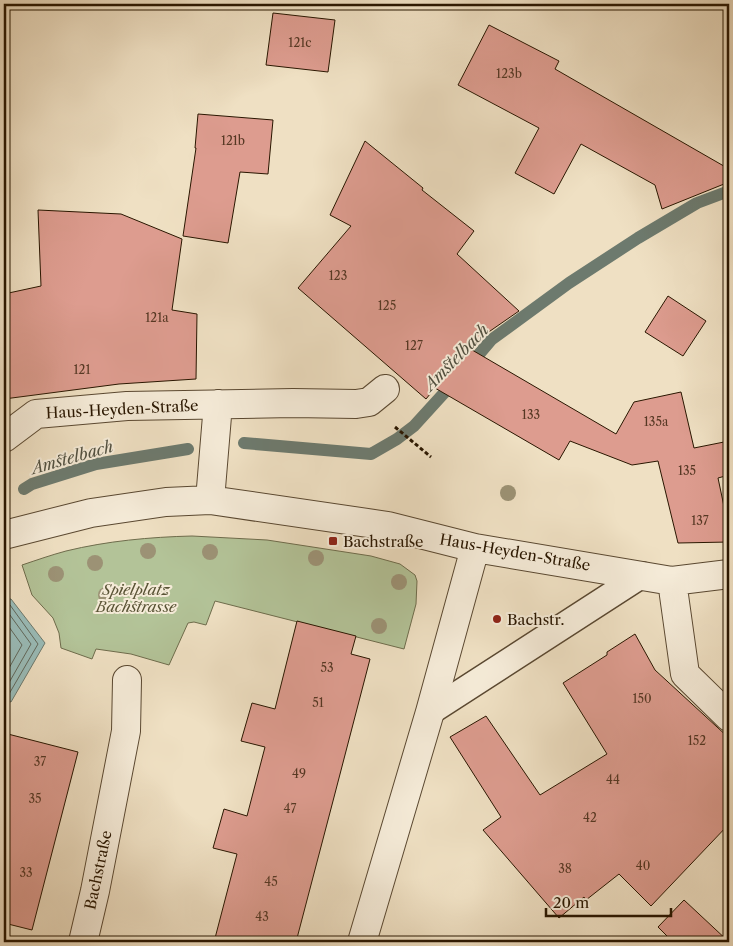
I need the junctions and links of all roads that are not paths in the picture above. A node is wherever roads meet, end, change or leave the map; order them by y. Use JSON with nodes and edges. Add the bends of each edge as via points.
{"nodes":[{"id":1,"x":385,"y":389,"type":"dead end"},
{"id":2,"x":218,"y":404,"type":"junction"},
{"id":3,"x":4,"y":438,"type":"edge"},
{"id":4,"x":210,"y":500,"type":"junction"},
{"id":5,"x":4,"y":536,"type":"edge"},
{"id":6,"x":475,"y":548,"type":"junction"},
{"id":7,"x":729,"y":574,"type":"edge"},
{"id":8,"x":642,"y":575,"type":"junction"},
{"id":9,"x":672,"y":581,"type":"junction"},
{"id":10,"x":127,"y":680,"type":"dead end"},
{"id":11,"x":430,"y":712,"type":"junction"},
{"id":12,"x":729,"y":717,"type":"edge"},
{"id":13,"x":83,"y":942,"type":"edge"},
{"id":14,"x":362,"y":942,"type":"edge"}],
"edges":[{"from":1,"to":2,"type":"street","name":"Haus-Heyden-Straße","via":[[369,402],[356,404]]},
{"from":2,"to":3,"type":"street","name":"Haus-Heyden-Straße","via":[[127,406],[36,414]]},
{"from":2,"to":4,"type":"street","name":"Haus-Heyden-Straße"},
{"from":4,"to":5,"type":"street","name":"Haus-Heyden-Straße","via":[[166,502],[91,513]]},
{"from":4,"to":6,"type":"street","name":"Haus-Heyden-Straße","via":[[388,526]]},
{"from":6,"to":8,"type":"street","name":"Haus-Heyden-Straße"},
{"from":6,"to":11,"type":"street"},
{"from":7,"to":9,"type":"street","name":"Haus-Heyden-Straße"},
{"from":8,"to":9,"type":"street","name":"Haus-Heyden-Straße"},
{"from":8,"to":11,"type":"lane"},
{"from":9,"to":12,"type":"street","via":[[685,674]]},
{"from":10,"to":13,"type":"street","name":"Bachstraße","via":[[126,731]]},
{"from":11,"to":14,"type":"street"}]}
